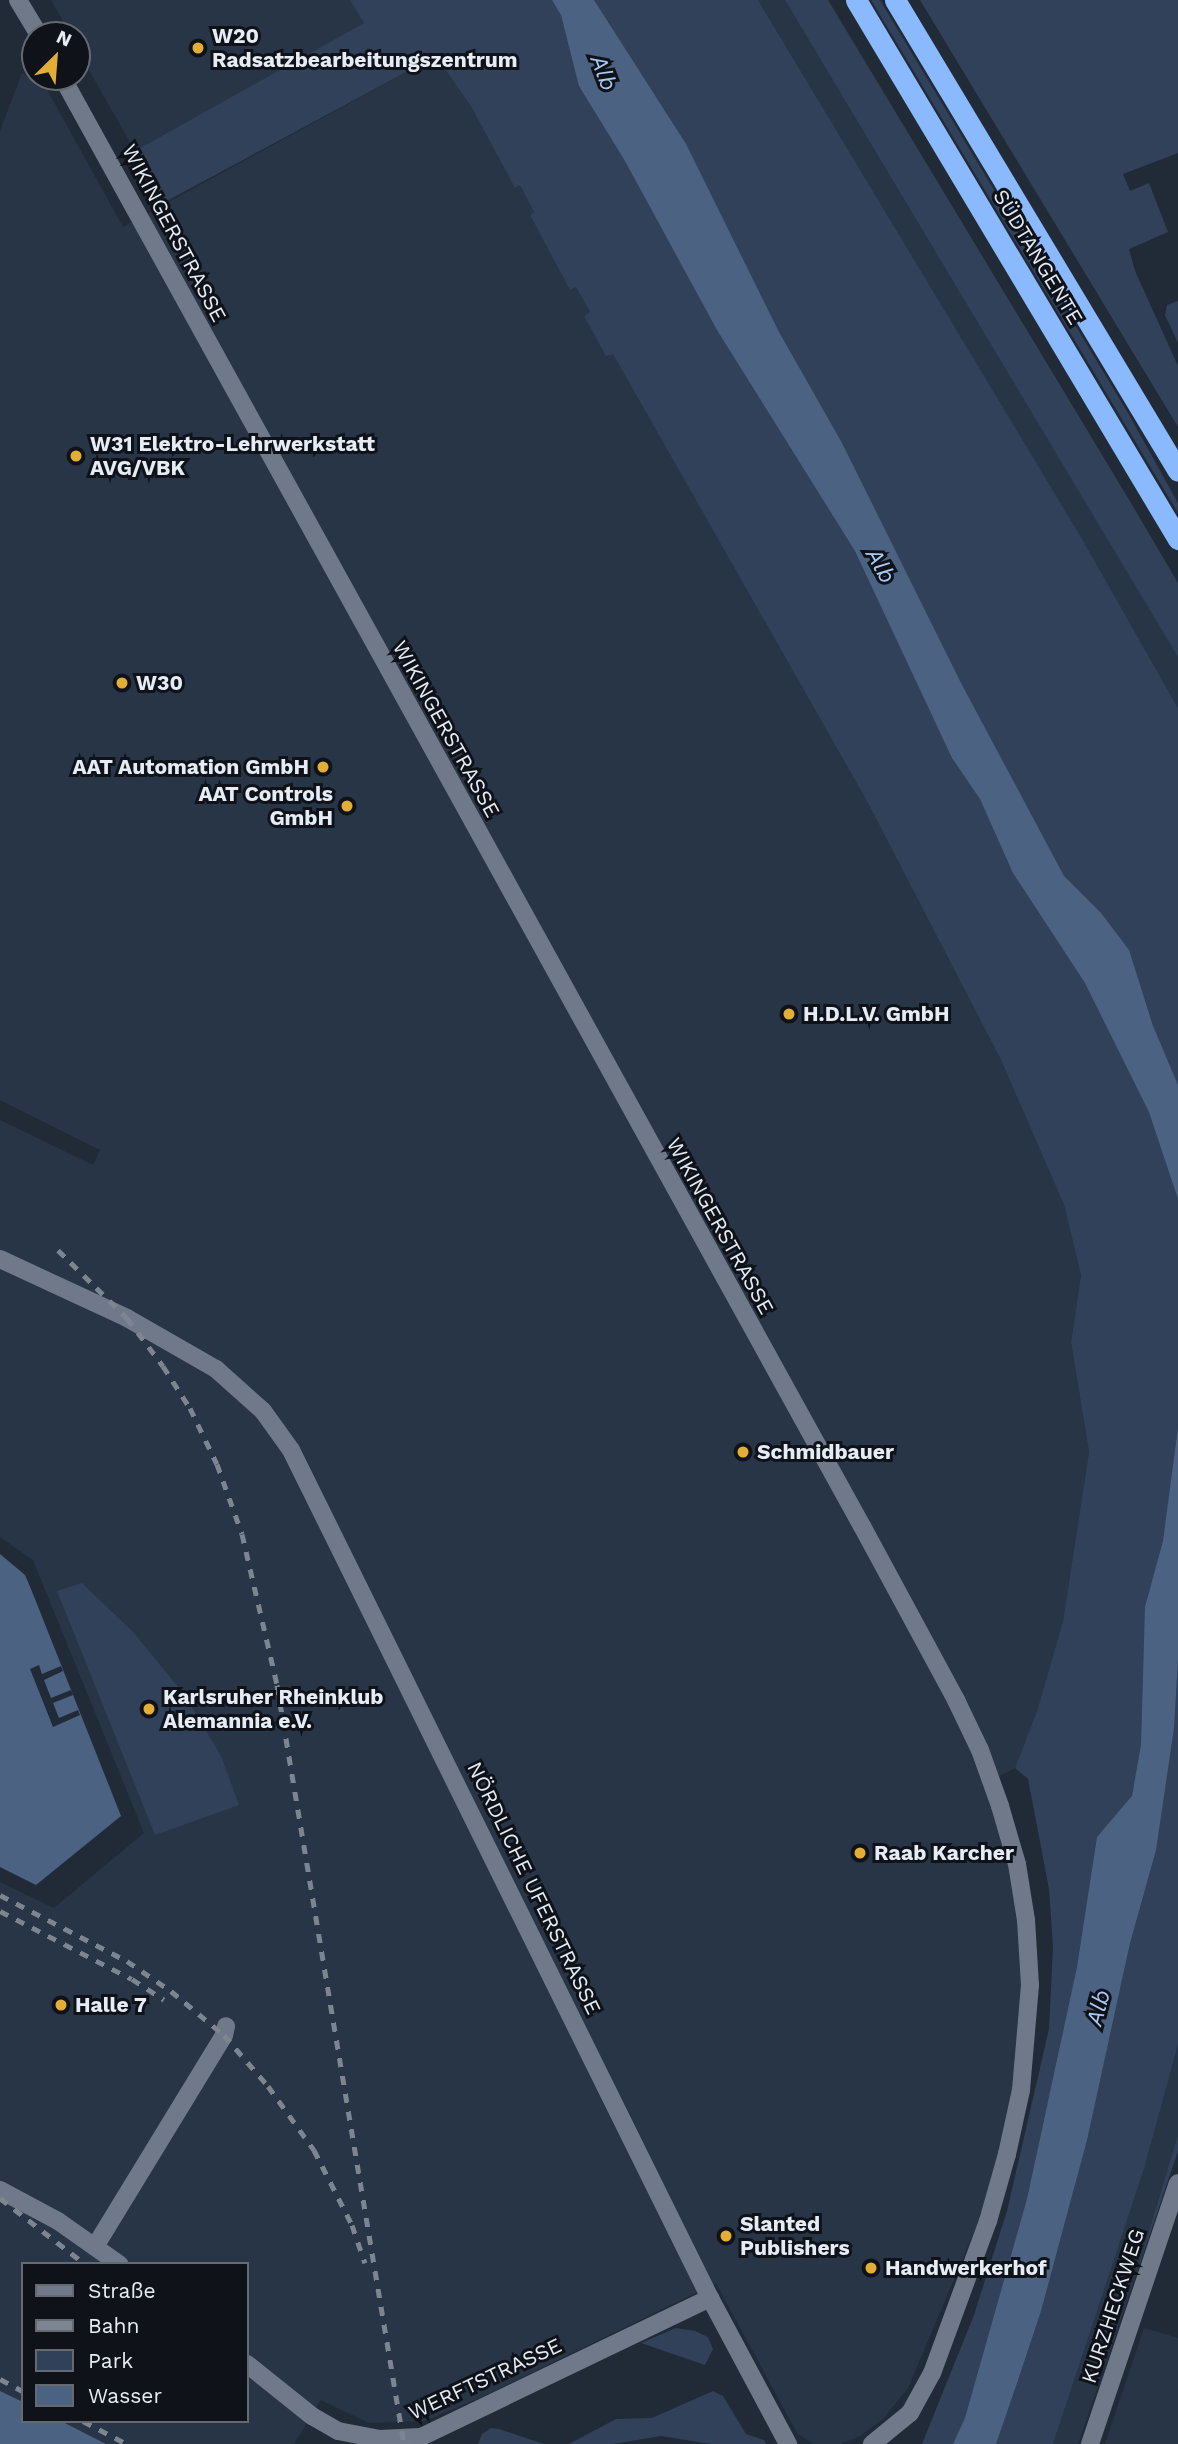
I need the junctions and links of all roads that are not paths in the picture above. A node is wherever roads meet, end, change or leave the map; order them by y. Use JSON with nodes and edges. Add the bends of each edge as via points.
{"nodes":[{"id":1,"x":18,"y":0,"type":"edge"},
{"id":2,"x":856,"y":0,"type":"edge"},
{"id":3,"x":895,"y":0,"type":"edge"},
{"id":4,"x":31,"y":21,"type":"edge"},
{"id":5,"x":70,"y":91,"type":"edge"},
{"id":6,"x":1178,"y":471,"type":"edge"},
{"id":7,"x":1178,"y":539,"type":"edge"},
{"id":8,"x":0,"y":1259,"type":"edge"},
{"id":9,"x":226,"y":2026,"type":"dead end"},
{"id":10,"x":1178,"y":2183,"type":"edge"},
{"id":11,"x":0,"y":2190,"type":"edge"},
{"id":12,"x":96,"y":2245,"type":"junction"},
{"id":13,"x":117,"y":2262,"type":"edge"},
{"id":14,"x":710,"y":2298,"type":"junction"},
{"id":15,"x":248,"y":2365,"type":"edge"},
{"id":16,"x":788,"y":2444,"type":"edge"},
{"id":17,"x":872,"y":2444,"type":"edge"},
{"id":18,"x":1090,"y":2444,"type":"edge"}],
"edges":[{"from":1,"to":4,"type":"street"},
{"from":2,"to":7,"type":"highway","name":"SÜDTANGENTE"},
{"from":3,"to":6,"type":"highway","name":"SÜDTANGENTE"},
{"from":5,"to":17,"type":"street","name":"WIKINGERSTRASSE","via":[[862,1526],[956,1700],[1000,1806],[1017,1864],[1026,1920],[1030,1985],[1021,2090],[988,2221],[932,2372],[910,2413]]},
{"from":8,"to":14,"type":"street","name":"NÖRDLICHE UFERSTRASSE","via":[[149,1330],[216,1369],[263,1410],[299,1463]]},
{"from":9,"to":12,"type":"street"},
{"from":10,"to":18,"type":"street","name":"KURZHECKWEG"},
{"from":11,"to":12,"type":"street"},
{"from":12,"to":13,"type":"street"},
{"from":14,"to":15,"type":"street","name":"WERFTSTRASSE","via":[[421,2437],[380,2439],[338,2431]]},
{"from":14,"to":16,"type":"street","name":"NÖRDLICHE UFERSTRASSE"}]}
